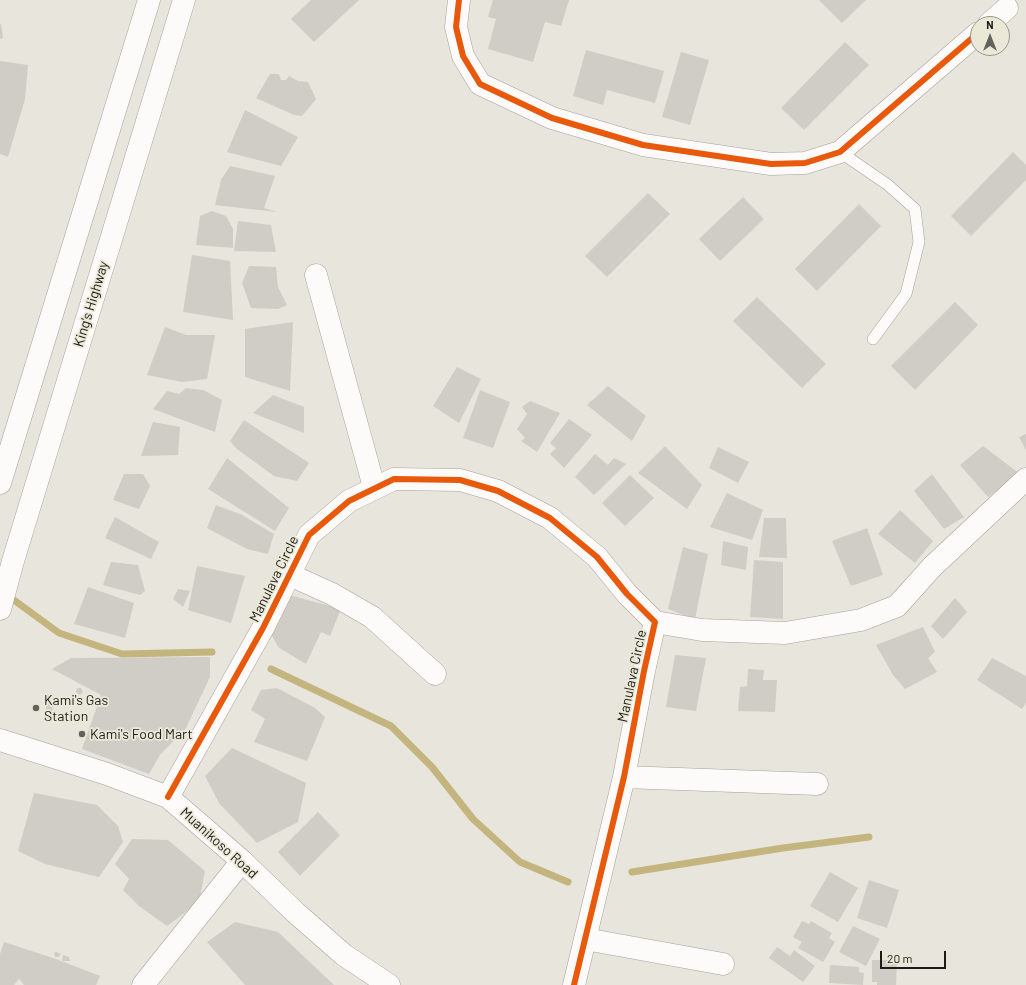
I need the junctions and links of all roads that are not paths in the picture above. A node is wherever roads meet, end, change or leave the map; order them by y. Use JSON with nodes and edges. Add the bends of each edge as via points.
{"nodes":[{"id":1,"x":149,"y":0,"type":"edge"},
{"id":2,"x":184,"y":0,"type":"edge"},
{"id":3,"x":459,"y":0,"type":"edge"},
{"id":4,"x":1007,"y":8,"type":"dead end"},
{"id":5,"x":998,"y":16,"type":"edge"},
{"id":6,"x":970,"y":40,"type":"edge"},
{"id":7,"x":840,"y":152,"type":"junction"},
{"id":8,"x":316,"y":275,"type":"dead end"},
{"id":9,"x":873,"y":339,"type":"dead end"},
{"id":10,"x":1026,"y":479,"type":"edge"},
{"id":11,"x":0,"y":483,"type":"edge"},
{"id":12,"x":374,"y":487,"type":"junction"},
{"id":13,"x":288,"y":574,"type":"junction"},
{"id":14,"x":0,"y":609,"type":"edge"},
{"id":15,"x":655,"y":622,"type":"junction"},
{"id":16,"x":435,"y":674,"type":"dead end"},
{"id":17,"x":0,"y":740,"type":"edge"},
{"id":18,"x":624,"y":778,"type":"junction"},
{"id":19,"x":817,"y":784,"type":"dead end"},
{"id":20,"x":168,"y":797,"type":"junction"},
{"id":21,"x":242,"y":861,"type":"junction"},
{"id":22,"x":585,"y":939,"type":"junction"},
{"id":23,"x":723,"y":964,"type":"dead end"},
{"id":24,"x":144,"y":985,"type":"edge"},
{"id":25,"x":389,"y":985,"type":"edge"},
{"id":26,"x":574,"y":985,"type":"edge"}],
"edges":[{"from":1,"to":11,"type":"main road"},
{"from":2,"to":14,"type":"main road","name":"King's Highway","via":[[12,561]]},
{"from":3,"to":7,"type":"main road","via":[[456,27],[463,56],[480,84],[552,118],[643,145],[771,164],[805,163]]},
{"from":4,"to":5,"type":"main road"},
{"from":6,"to":7,"type":"main road"},
{"from":7,"to":9,"type":"lane","via":[[888,185],[915,209],[918,242],[906,294]]},
{"from":8,"to":12,"type":"main road"},
{"from":10,"to":15,"type":"main road","via":[[932,568],[897,606],[861,620],[784,633],[702,630]]},
{"from":12,"to":13,"type":"main road","name":"Manulava Circle","via":[[350,501],[309,535]]},
{"from":12,"to":15,"type":"main road","name":"Manulava Circle","via":[[394,479],[422,478],[460,480],[498,491],[550,518],[597,557],[627,594]]},
{"from":13,"to":16,"type":"main road","via":[[332,594],[372,617]]},
{"from":13,"to":20,"type":"main road","name":"Manulava Circle","via":[[264,628]]},
{"from":15,"to":18,"type":"main road","name":"Manulava Circle"},
{"from":17,"to":20,"type":"main road","name":"Muanikoso Road","via":[[107,774]]},
{"from":18,"to":19,"type":"main road"},
{"from":18,"to":22,"type":"main road","name":"Manulava Circle"},
{"from":20,"to":21,"type":"main road","name":"Muanikoso Road"},
{"from":21,"to":24,"type":"main road"},
{"from":21,"to":25,"type":"main road","name":"Muanikoso Road","via":[[344,955]]},
{"from":22,"to":23,"type":"main road"},
{"from":22,"to":26,"type":"main road","name":"Manulava Circle"}]}
